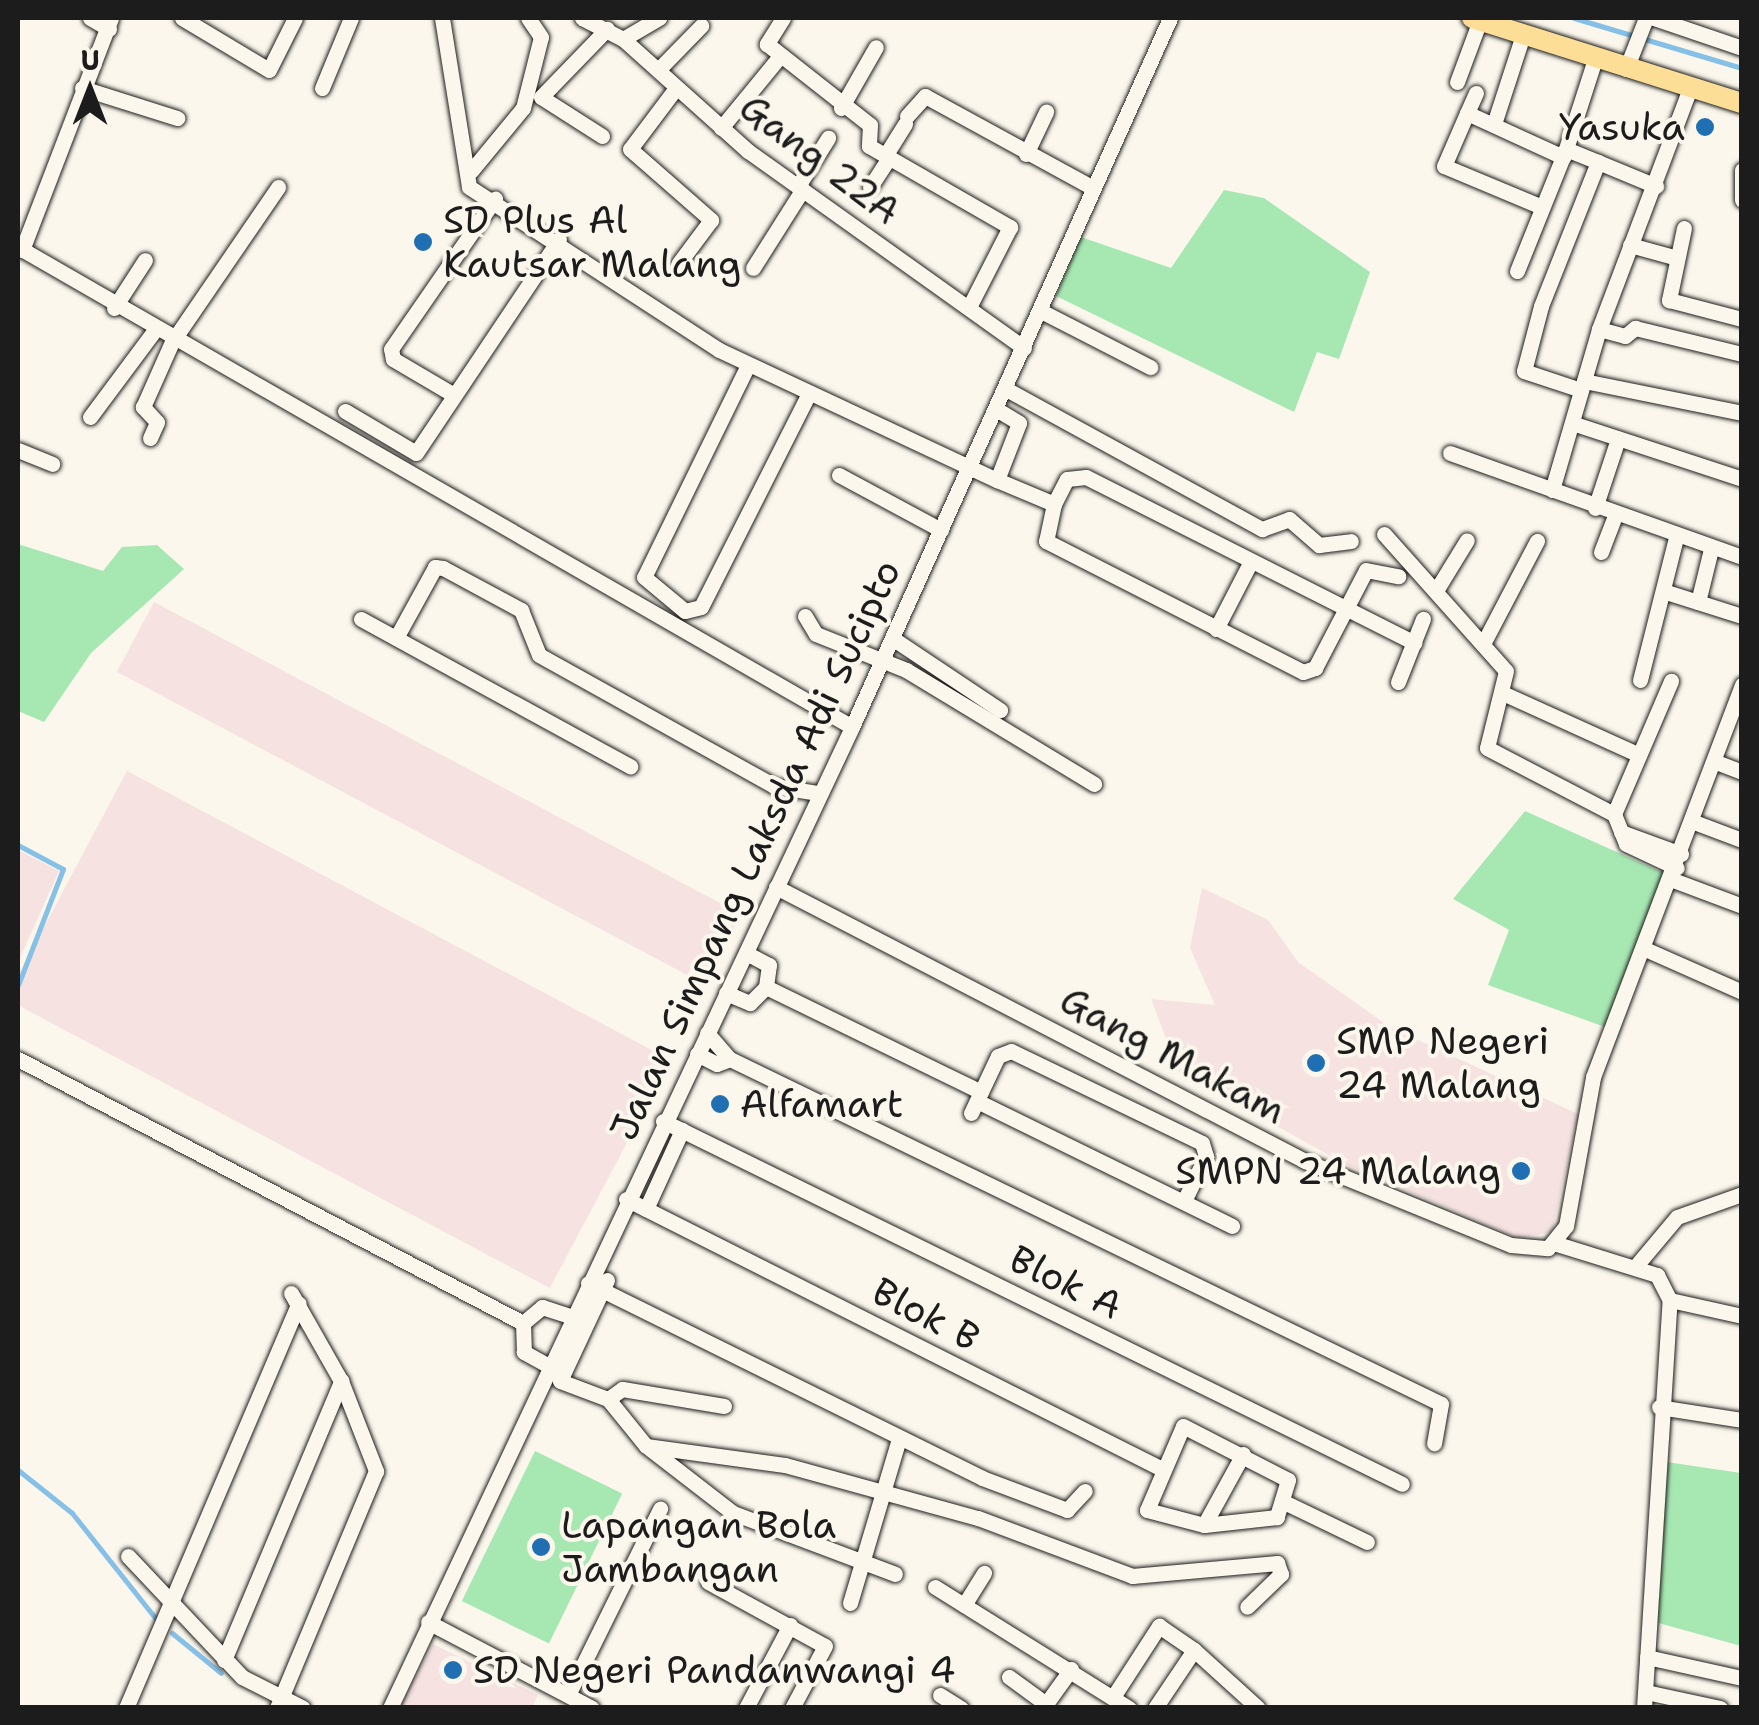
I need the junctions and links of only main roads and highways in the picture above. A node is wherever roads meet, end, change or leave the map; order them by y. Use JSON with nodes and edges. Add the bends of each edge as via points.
{"nodes":[{"id":1,"x":1476,"y":19,"type":"edge"},
{"id":2,"x":1740,"y":98,"type":"edge"}],
"edges":[{"from":1,"to":2,"type":"main road"}]}
